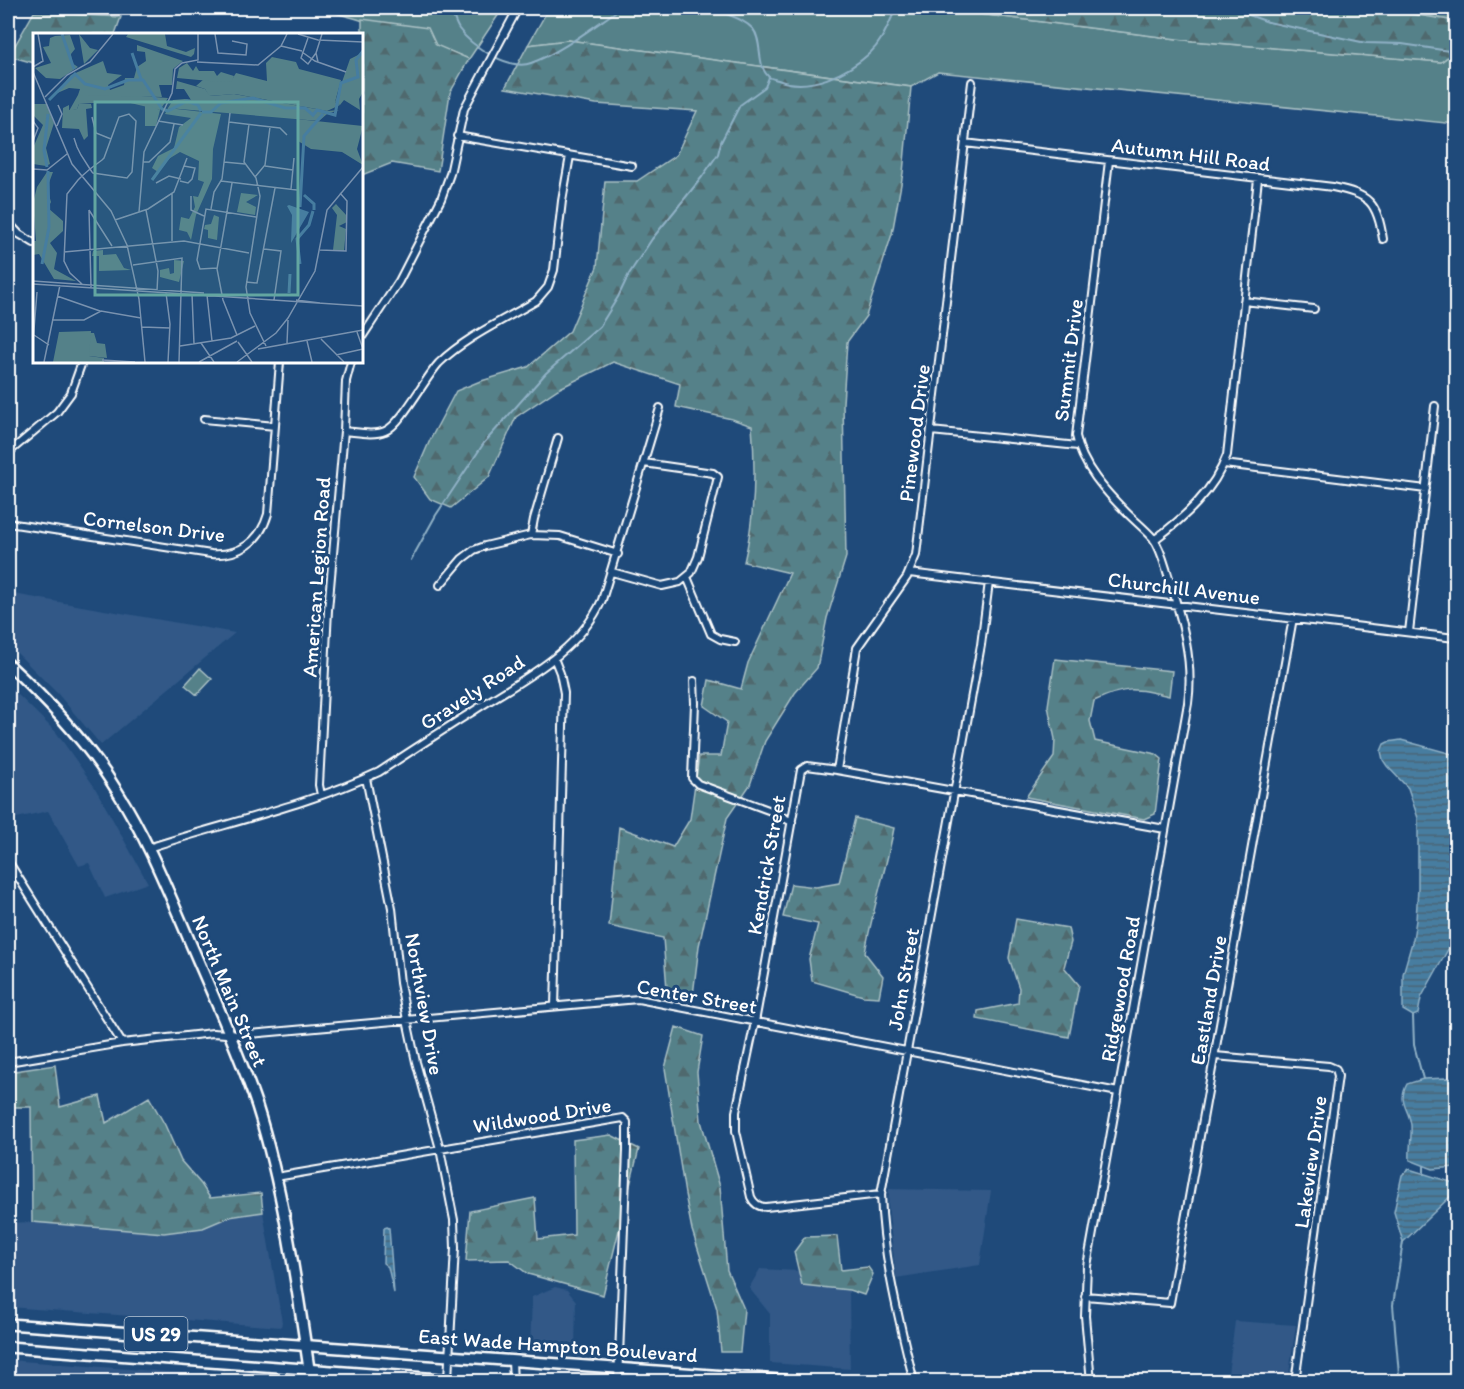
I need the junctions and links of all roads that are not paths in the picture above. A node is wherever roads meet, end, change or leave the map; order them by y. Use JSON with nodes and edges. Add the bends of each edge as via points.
{"nodes":[{"id":1,"x":518,"y":8,"type":"edge"},
{"id":2,"x":972,"y":82,"type":"dead end"},
{"id":3,"x":458,"y":136,"type":"junction"},
{"id":4,"x":965,"y":143,"type":"junction"},
{"id":5,"x":570,"y":156,"type":"junction"},
{"id":6,"x":1109,"y":161,"type":"junction"},
{"id":7,"x":632,"y":166,"type":"dead end"},
{"id":8,"x":1258,"y":179,"type":"junction"},
{"id":9,"x":8,"y":222,"type":"edge"},
{"id":10,"x":1383,"y":239,"type":"dead end"},
{"id":11,"x":33,"y":242,"type":"edge"},
{"id":12,"x":1244,"y":301,"type":"junction"},
{"id":13,"x":1314,"y":309,"type":"dead end"},
{"id":14,"x":363,"y":335,"type":"edge"},
{"id":15,"x":82,"y":363,"type":"edge"},
{"id":16,"x":280,"y":363,"type":"edge"},
{"id":17,"x":351,"y":363,"type":"edge"},
{"id":18,"x":1435,"y":406,"type":"dead end"},
{"id":19,"x":660,"y":408,"type":"dead end"},
{"id":20,"x":204,"y":419,"type":"dead end"},
{"id":21,"x":275,"y":426,"type":"junction"},
{"id":22,"x":344,"y":431,"type":"junction"},
{"id":23,"x":930,"y":431,"type":"junction"},
{"id":24,"x":558,"y":438,"type":"dead end"},
{"id":25,"x":1078,"y":446,"type":"junction"},
{"id":26,"x":8,"y":453,"type":"edge"},
{"id":27,"x":644,"y":463,"type":"junction"},
{"id":28,"x":1224,"y":464,"type":"junction"},
{"id":29,"x":1426,"y":489,"type":"junction"},
{"id":30,"x":8,"y":523,"type":"edge"},
{"id":31,"x":531,"y":535,"type":"junction"},
{"id":32,"x":1154,"y":540,"type":"junction"},
{"id":33,"x":618,"y":554,"type":"junction"},
{"id":34,"x":612,"y":572,"type":"junction"},
{"id":35,"x":909,"y":573,"type":"junction"},
{"id":36,"x":687,"y":577,"type":"junction"},
{"id":37,"x":989,"y":582,"type":"junction"},
{"id":38,"x":440,"y":585,"type":"dead end"},
{"id":39,"x":1177,"y":605,"type":"junction"},
{"id":40,"x":1293,"y":618,"type":"junction"},
{"id":41,"x":1409,"y":632,"type":"junction"},
{"id":42,"x":1455,"y":638,"type":"dead end"},
{"id":43,"x":735,"y":642,"type":"dead end"},
{"id":44,"x":554,"y":658,"type":"junction"},
{"id":45,"x":8,"y":664,"type":"edge"},
{"id":46,"x":693,"y":681,"type":"dead end"},
{"id":47,"x":837,"y":770,"type":"junction"},
{"id":48,"x":366,"y":778,"type":"junction"},
{"id":49,"x":955,"y":791,"type":"junction"},
{"id":50,"x":321,"y":795,"type":"junction"},
{"id":51,"x":792,"y":822,"type":"junction"},
{"id":52,"x":1165,"y":829,"type":"junction"},
{"id":53,"x":148,"y":848,"type":"junction"},
{"id":54,"x":8,"y":861,"type":"edge"},
{"id":55,"x":555,"y":1006,"type":"junction"},
{"id":56,"x":407,"y":1020,"type":"junction"},
{"id":57,"x":755,"y":1022,"type":"junction"},
{"id":58,"x":230,"y":1033,"type":"junction"},
{"id":59,"x":122,"y":1043,"type":"junction"},
{"id":60,"x":907,"y":1051,"type":"junction"},
{"id":61,"x":1215,"y":1056,"type":"junction"},
{"id":62,"x":8,"y":1062,"type":"edge"},
{"id":63,"x":1118,"y":1092,"type":"junction"},
{"id":64,"x":440,"y":1149,"type":"junction"},
{"id":65,"x":276,"y":1177,"type":"junction"},
{"id":66,"x":881,"y":1194,"type":"junction"},
{"id":67,"x":1085,"y":1296,"type":"junction"},
{"id":68,"x":8,"y":1324,"type":"edge"},
{"id":69,"x":305,"y":1345,"type":"junction"},
{"id":70,"x":8,"y":1347,"type":"edge"},
{"id":71,"x":449,"y":1356,"type":"junction"},
{"id":72,"x":512,"y":1361,"type":"junction"},
{"id":73,"x":618,"y":1368,"type":"junction"},
{"id":74,"x":309,"y":1369,"type":"junction"},
{"id":75,"x":700,"y":1377,"type":"edge"},
{"id":76,"x":448,"y":1379,"type":"junction"},
{"id":77,"x":806,"y":1381,"type":"edge"},
{"id":78,"x":311,"y":1382,"type":"edge"},
{"id":79,"x":480,"y":1382,"type":"edge"},
{"id":80,"x":513,"y":1382,"type":"edge"},
{"id":81,"x":618,"y":1382,"type":"edge"},
{"id":82,"x":915,"y":1382,"type":"edge"},
{"id":83,"x":1091,"y":1382,"type":"edge"},
{"id":84,"x":1295,"y":1382,"type":"edge"}],
"edges":[{"from":1,"to":3,"type":"street","via":[[464,109]]},
{"from":2,"to":4,"type":"street","name":"Pinewood Drive"},
{"from":3,"to":5,"type":"street"},
{"from":3,"to":14,"type":"street","via":[[441,199],[399,281]]},
{"from":4,"to":6,"type":"street","name":"Autumn Hill Road"},
{"from":4,"to":23,"type":"street","name":"Pinewood Drive"},
{"from":5,"to":7,"type":"street"},
{"from":5,"to":22,"type":"street","via":[[554,270],[544,293],[440,363],[387,430]]},
{"from":6,"to":8,"type":"street","name":"Autumn Hill Road"},
{"from":6,"to":25,"type":"street","name":"Summit Drive","via":[[1076,427]]},
{"from":8,"to":10,"type":"street","name":"Autumn Hill Road","via":[[1357,192],[1369,201],[1380,218]]},
{"from":8,"to":12,"type":"street"},
{"from":9,"to":11,"type":"street"},
{"from":12,"to":13,"type":"street"},
{"from":12,"to":28,"type":"street"},
{"from":15,"to":26,"type":"street","via":[[71,393],[57,412]]},
{"from":16,"to":21,"type":"street","name":"Cornelson Drive"},
{"from":17,"to":22,"type":"street","name":"American Legion Road"},
{"from":18,"to":29,"type":"street"},
{"from":19,"to":27,"type":"street","name":"Gravely Road"},
{"from":20,"to":21,"type":"street"},
{"from":21,"to":30,"type":"street","name":"Cornelson Drive","via":[[266,521],[255,539],[234,552],[211,554]]},
{"from":22,"to":50,"type":"street","name":"American Legion Road","via":[[328,610]]},
{"from":23,"to":25,"type":"street"},
{"from":23,"to":35,"type":"street","name":"Pinewood Drive","via":[[916,555]]},
{"from":24,"to":31,"type":"street"},
{"from":25,"to":32,"type":"street","name":"Summit Drive","via":[[1112,496]]},
{"from":27,"to":33,"type":"street","name":"Gravely Road"},
{"from":27,"to":36,"type":"street","via":[[718,477],[698,556]]},
{"from":28,"to":29,"type":"street"},
{"from":28,"to":32,"type":"street","via":[[1189,511]]},
{"from":29,"to":41,"type":"street"},
{"from":31,"to":33,"type":"street","via":[[560,536]]},
{"from":31,"to":38,"type":"street","via":[[474,550]]},
{"from":32,"to":39,"type":"street","name":"Summit Drive"},
{"from":33,"to":34,"type":"street","name":"Gravely Road"},
{"from":34,"to":36,"type":"street","via":[[662,586]]},
{"from":34,"to":44,"type":"street","name":"Gravely Road","via":[[594,617]]},
{"from":35,"to":37,"type":"street","name":"Churchill Avenue"},
{"from":35,"to":47,"type":"street","name":"Pinewood Drive","via":[[857,648]]},
{"from":36,"to":43,"type":"street","via":[[711,634]]},
{"from":37,"to":39,"type":"street","name":"Churchill Avenue"},
{"from":37,"to":49,"type":"street","name":"John Street"},
{"from":39,"to":40,"type":"street","name":"Churchill Avenue"},
{"from":39,"to":52,"type":"street","name":"Ridgewood Road","via":[[1188,650],[1190,680]]},
{"from":40,"to":41,"type":"street","name":"Churchill Avenue"},
{"from":40,"to":61,"type":"street","name":"Eastland Drive"},
{"from":41,"to":42,"type":"street","name":"Churchill Avenue"},
{"from":44,"to":48,"type":"street","name":"Gravely Road"},
{"from":44,"to":55,"type":"street","via":[[564,693]]},
{"from":45,"to":53,"type":"main road","name":"North Main Street","via":[[54,709],[99,764]]},
{"from":46,"to":51,"type":"street","via":[[692,778],[698,784]]},
{"from":47,"to":49,"type":"street","name":"Kendrick Street"},
{"from":47,"to":51,"type":"street","name":"Kendrick Street","via":[[807,766],[801,770]]},
{"from":48,"to":50,"type":"street","name":"Gravely Road"},
{"from":48,"to":56,"type":"street","name":"Northview Drive","via":[[393,908]]},
{"from":49,"to":52,"type":"street","name":"Kendrick Street"},
{"from":49,"to":60,"type":"street","name":"John Street"},
{"from":50,"to":53,"type":"street","name":"Gravely Road"},
{"from":51,"to":57,"type":"street","name":"Kendrick Street"},
{"from":52,"to":63,"type":"street","name":"Ridgewood Road"},
{"from":53,"to":58,"type":"main road","name":"North Main Street"},
{"from":54,"to":59,"type":"street"},
{"from":55,"to":56,"type":"street","name":"Center Street"},
{"from":55,"to":57,"type":"street","name":"Center Street","via":[[638,999]]},
{"from":56,"to":58,"type":"street","name":"Center Street"},
{"from":56,"to":64,"type":"street","name":"Northview Drive"},
{"from":57,"to":60,"type":"street","name":"Center Street"},
{"from":57,"to":66,"type":"street","name":"Kendrick Street","via":[[735,1121],[754,1203],[766,1207]]},
{"from":58,"to":59,"type":"street","name":"Center Street"},
{"from":58,"to":65,"type":"main road","name":"North Main Street","via":[[257,1107]]},
{"from":59,"to":62,"type":"street","name":"Center Street"},
{"from":60,"to":63,"type":"street","name":"Center Street"},
{"from":60,"to":66,"type":"street","name":"John Street"},
{"from":61,"to":67,"type":"street","name":"Eastland Drive","via":[[1170,1304]]},
{"from":61,"to":84,"type":"street","name":"Lakeview Drive","via":[[1329,1066],[1338,1076]]},
{"from":63,"to":67,"type":"street","name":"Ridgewood Road"},
{"from":64,"to":65,"type":"street","name":"Wildwood Drive"},
{"from":64,"to":71,"type":"street","name":"Northview Drive","via":[[456,1234]]},
{"from":64,"to":73,"type":"street","name":"Wildwood Drive","via":[[591,1122],[623,1118],[627,1122]]},
{"from":65,"to":69,"type":"main road","name":"North Main Street"},
{"from":66,"to":82,"type":"street","name":"John Street","via":[[896,1310]]},
{"from":67,"to":83,"type":"street","name":"Ridgewood Road"},
{"from":68,"to":69,"type":"main road","number":"US 29"},
{"from":69,"to":71,"type":"main road","name":"East Wade Hampton Boulevard","number":"US 29"},
{"from":69,"to":74,"type":"main road","name":"North Main Street"},
{"from":70,"to":74,"type":"main road","number":"US 29"},
{"from":71,"to":72,"type":"main road","name":"East Wade Hampton Boulevard","number":"US 29"},
{"from":71,"to":76,"type":"street","name":"Northview Drive"},
{"from":72,"to":73,"type":"main road","name":"East Wade Hampton Boulevard","number":"US 29"},
{"from":72,"to":80,"type":"street"},
{"from":73,"to":75,"type":"main road","name":"East Wade Hampton Boulevard","number":"US 29"},
{"from":73,"to":81,"type":"street","name":"Wildwood Drive"},
{"from":74,"to":76,"type":"main road","name":"East Wade Hampton Boulevard","number":"US 29"},
{"from":74,"to":78,"type":"main road","name":"North Main Street"},
{"from":75,"to":77,"type":"main road","name":"East Wade Hampton Boulevard","number":"US 29"},
{"from":76,"to":79,"type":"main road","name":"East Wade Hampton Boulevard","number":"US 29"}]}
